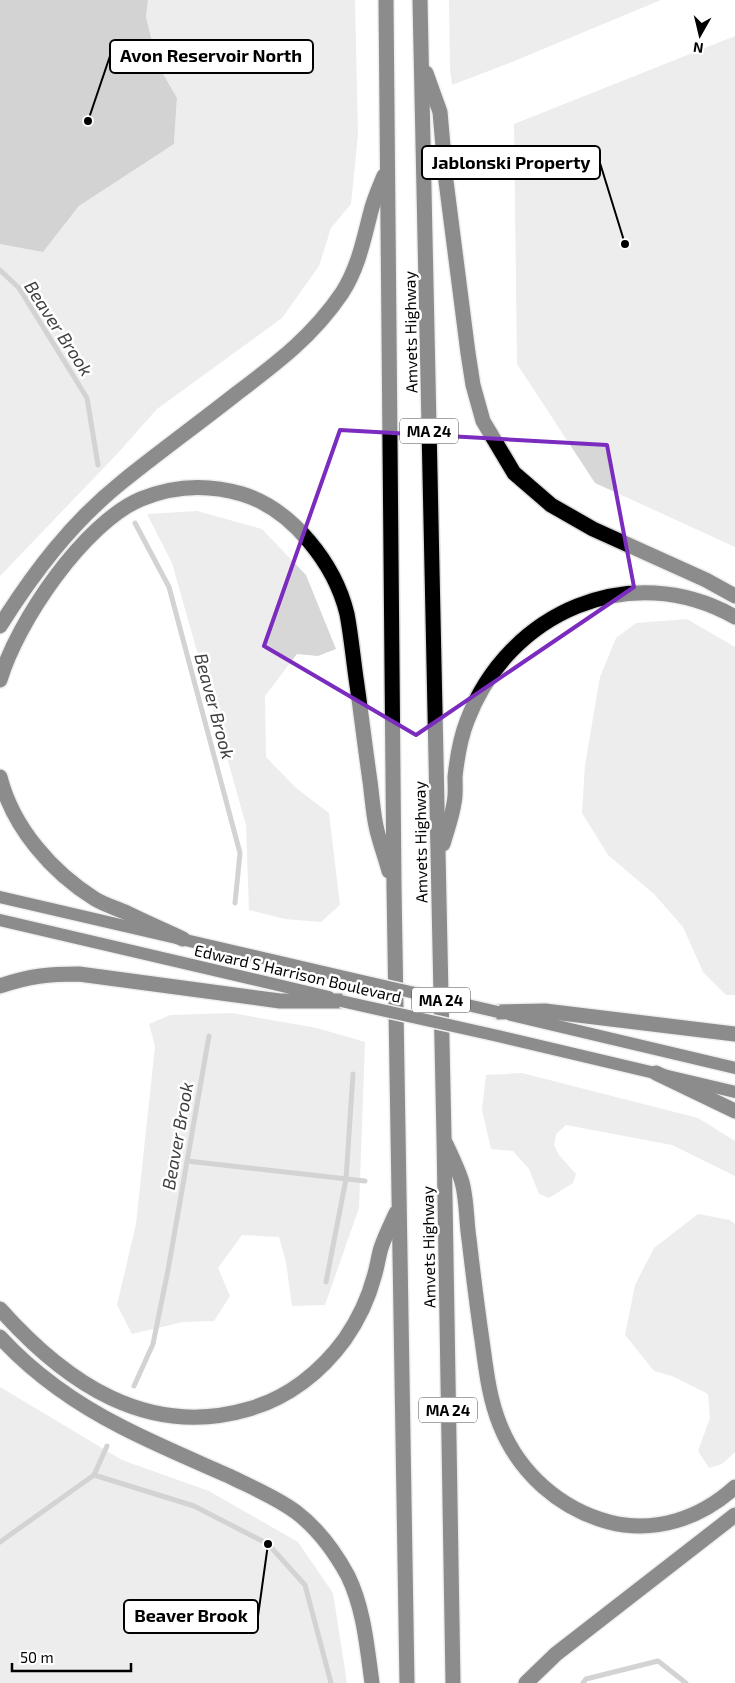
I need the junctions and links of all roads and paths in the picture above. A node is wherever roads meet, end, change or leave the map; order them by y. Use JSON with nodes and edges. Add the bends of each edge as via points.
{"nodes":[{"id":1,"x":386,"y":0,"type":"edge"},
{"id":2,"x":420,"y":0,"type":"edge"},
{"id":3,"x":421,"y":58,"type":"junction"},
{"id":4,"x":387,"y":167,"type":"junction"},
{"id":5,"x":735,"y":596,"type":"edge"},
{"id":6,"x":735,"y":617,"type":"edge"},
{"id":7,"x":0,"y":626,"type":"edge"},
{"id":8,"x":0,"y":680,"type":"edge"},
{"id":9,"x":0,"y":777,"type":"edge"},
{"id":10,"x":438,"y":862,"type":"junction"},
{"id":11,"x":394,"y":888,"type":"junction"},
{"id":12,"x":0,"y":897,"type":"edge"},
{"id":13,"x":0,"y":920,"type":"edge"},
{"id":14,"x":182,"y":939,"type":"junction"},
{"id":15,"x":0,"y":986,"type":"edge"},
{"id":16,"x":342,"y":1000,"type":"junction"},
{"id":17,"x":498,"y":1012,"type":"junction"},
{"id":18,"x":735,"y":1034,"type":"edge"},
{"id":19,"x":735,"y":1068,"type":"edge"},
{"id":20,"x":656,"y":1073,"type":"junction"},
{"id":21,"x":735,"y":1092,"type":"edge"},
{"id":22,"x":735,"y":1111,"type":"edge"},
{"id":23,"x":444,"y":1137,"type":"junction"},
{"id":24,"x":399,"y":1207,"type":"junction"},
{"id":25,"x":0,"y":1309,"type":"edge"},
{"id":26,"x":0,"y":1337,"type":"edge"},
{"id":27,"x":735,"y":1487,"type":"edge"},
{"id":28,"x":735,"y":1514,"type":"edge"},
{"id":29,"x":372,"y":1683,"type":"edge"},
{"id":30,"x":407,"y":1683,"type":"edge"},
{"id":31,"x":453,"y":1683,"type":"edge"},
{"id":32,"x":526,"y":1683,"type":"edge"}],
"edges":[{"from":1,"to":4,"type":"highway","name":"Amvets Highway","number":"MA 24"},
{"from":2,"to":3,"type":"highway","name":"Amvets Highway","number":"MA 24"},
{"from":3,"to":5,"type":"highway","via":[[440,112],[468,353],[483,421],[514,473],[551,506]]},
{"from":3,"to":10,"type":"highway","name":"Amvets Highway","number":"MA 24"},
{"from":4,"to":7,"type":"highway","via":[[355,268],[317,326],[283,358],[94,506],[44,561]]},
{"from":4,"to":11,"type":"highway","name":"Amvets Highway","number":"MA 24"},
{"from":6,"to":10,"type":"highway","via":[[712,606],[670,595],[622,594],[580,604],[548,621],[517,645],[496,668],[467,721],[458,750],[454,802]]},
{"from":8,"to":11,"type":"highway","via":[[12,648],[40,598],[101,526],[134,502],[174,489],[209,487],[230,490],[266,504],[284,516],[319,554],[344,604],[376,826]]},
{"from":9,"to":14,"type":"highway","via":[[10,804],[34,845],[74,884],[97,900]]},
{"from":10,"to":23,"type":"highway","name":"Amvets Highway","number":"MA 24"},
{"from":11,"to":24,"type":"highway","name":"Amvets Highway","number":"MA 24"},
{"from":12,"to":14,"type":"main road","name":"Edward S Harrison Boulevard"},
{"from":13,"to":16,"type":"main road","name":"Edward S Harrison Boulevard"},
{"from":14,"to":17,"type":"main road","name":"Edward S Harrison Boulevard","bridge":true},
{"from":15,"to":16,"type":"highway","via":[[49,974],[79,974],[280,1001]]},
{"from":16,"to":20,"type":"main road","name":"Edward S Harrison Boulevard","bridge":true},
{"from":17,"to":18,"type":"highway","via":[[545,1011]]},
{"from":17,"to":19,"type":"main road","name":"Edward S Harrison Boulevard"},
{"from":20,"to":21,"type":"main road","name":"Edward S Harrison Boulevard"},
{"from":20,"to":22,"type":"highway"},
{"from":23,"to":27,"type":"highway","via":[[462,1180],[493,1404],[511,1448],[526,1470],[559,1500],[578,1511],[596,1519],[634,1526],[687,1518],[712,1505]]},
{"from":23,"to":31,"type":"highway","name":"Amvets Highway","number":"MA 24"},
{"from":24,"to":25,"type":"highway","via":[[381,1247],[367,1300],[357,1321],[332,1356],[300,1385],[271,1401],[240,1412],[217,1417],[172,1417],[124,1404],[59,1365]]},
{"from":24,"to":30,"type":"highway","name":"Amvets Highway","number":"MA 24"},
{"from":26,"to":29,"type":"highway","via":[[55,1386],[88,1408],[272,1497],[316,1530],[348,1577],[359,1606]]},
{"from":28,"to":32,"type":"highway","via":[[556,1654]]}]}
